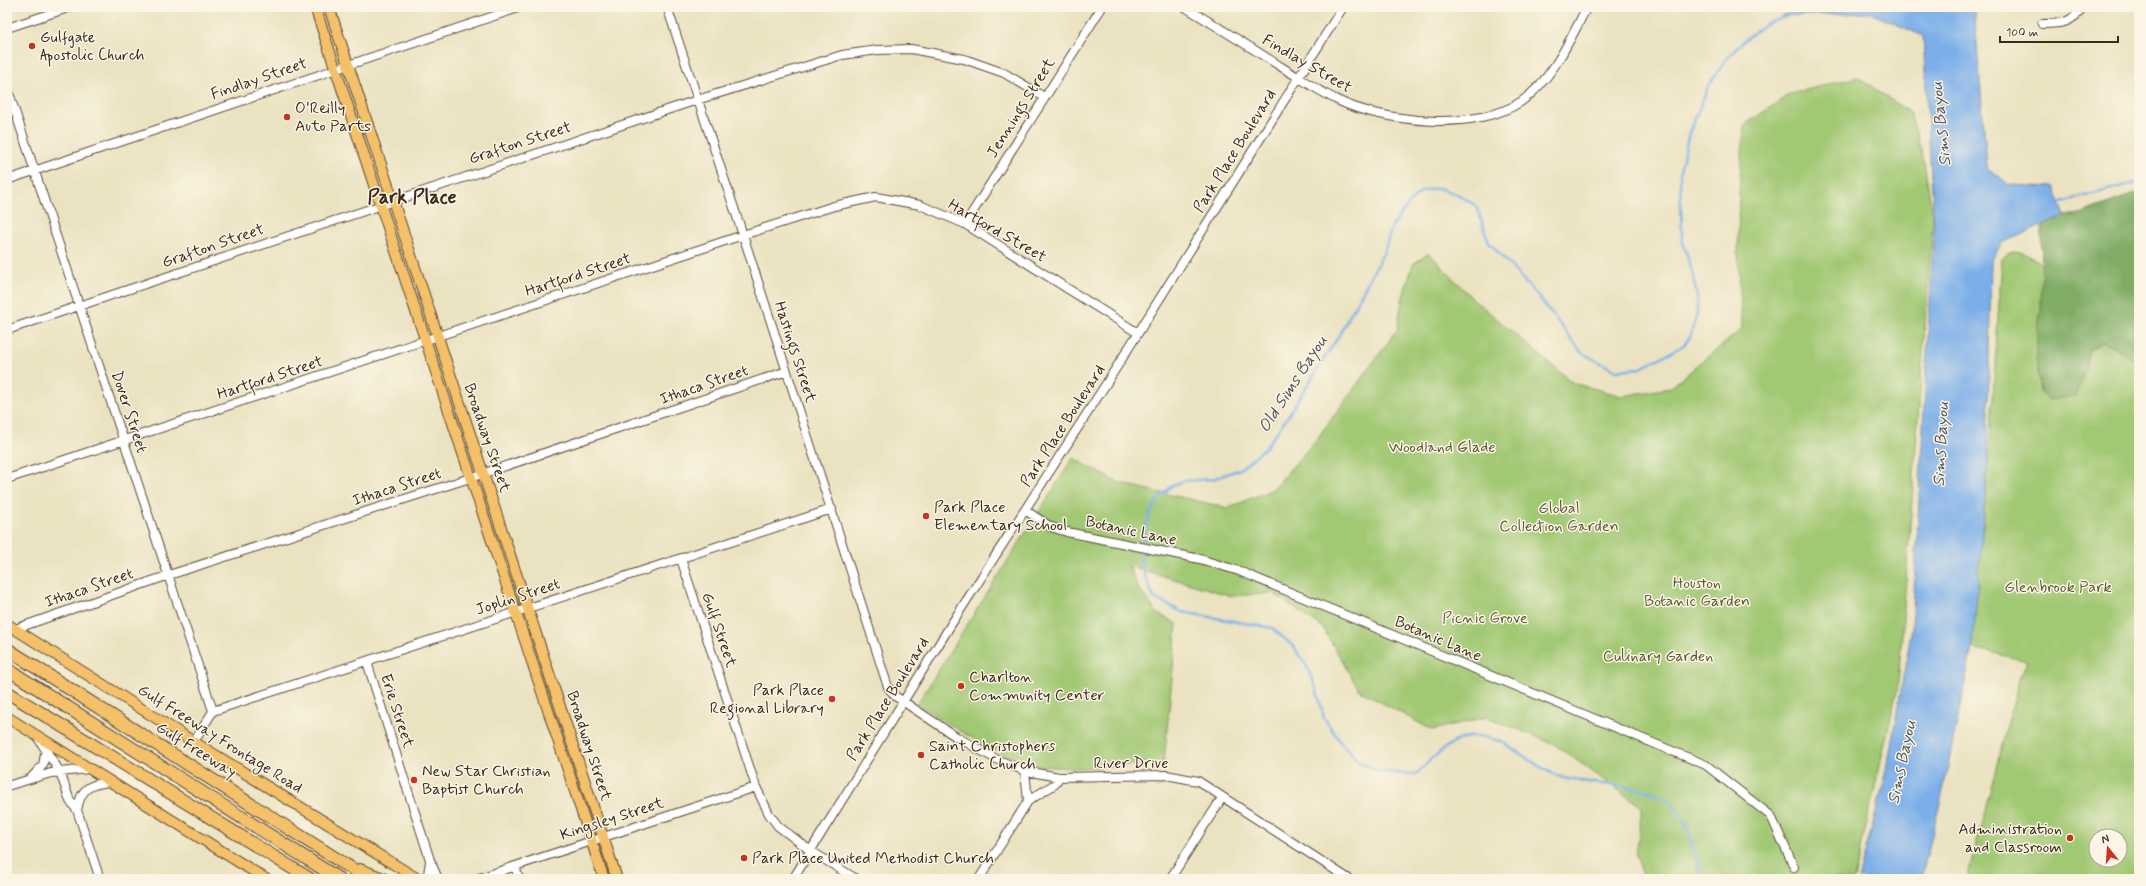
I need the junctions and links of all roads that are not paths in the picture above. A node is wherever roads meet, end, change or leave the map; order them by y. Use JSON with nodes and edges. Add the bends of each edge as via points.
{"nodes":[{"id":1,"x":71,"y":7,"type":"edge"},
{"id":2,"x":315,"y":7,"type":"edge"},
{"id":3,"x":329,"y":7,"type":"edge"},
{"id":4,"x":522,"y":7,"type":"edge"},
{"id":5,"x":667,"y":7,"type":"edge"},
{"id":6,"x":1102,"y":7,"type":"edge"},
{"id":7,"x":1185,"y":7,"type":"edge"},
{"id":8,"x":1343,"y":7,"type":"edge"},
{"id":9,"x":1587,"y":7,"type":"edge"},
{"id":10,"x":2084,"y":7,"type":"edge"},
{"id":11,"x":2042,"y":24,"type":"dead end"},
{"id":12,"x":7,"y":28,"type":"edge"},
{"id":13,"x":348,"y":65,"type":"junction"},
{"id":14,"x":336,"y":68,"type":"junction"},
{"id":15,"x":1298,"y":77,"type":"junction"},
{"id":16,"x":7,"y":87,"type":"edge"},
{"id":17,"x":1044,"y":97,"type":"junction"},
{"id":18,"x":697,"y":100,"type":"junction"},
{"id":19,"x":35,"y":171,"type":"junction"},
{"id":20,"x":7,"y":180,"type":"edge"},
{"id":21,"x":393,"y":200,"type":"junction"},
{"id":22,"x":381,"y":204,"type":"junction"},
{"id":23,"x":965,"y":224,"type":"junction"},
{"id":24,"x":743,"y":235,"type":"junction"},
{"id":25,"x":80,"y":306,"type":"junction"},
{"id":26,"x":7,"y":330,"type":"edge"},
{"id":27,"x":1138,"y":333,"type":"junction"},
{"id":28,"x":437,"y":337,"type":"junction"},
{"id":29,"x":425,"y":341,"type":"junction"},
{"id":30,"x":787,"y":371,"type":"junction"},
{"id":31,"x":124,"y":441,"type":"junction"},
{"id":32,"x":484,"y":473,"type":"junction"},
{"id":33,"x":470,"y":478,"type":"junction"},
{"id":34,"x":7,"y":479,"type":"edge"},
{"id":35,"x":832,"y":509,"type":"junction"},
{"id":36,"x":1025,"y":510,"type":"junction"},
{"id":37,"x":681,"y":559,"type":"junction"},
{"id":38,"x":169,"y":575,"type":"junction"},
{"id":39,"x":529,"y":608,"type":"junction"},
{"id":40,"x":516,"y":613,"type":"junction"},
{"id":41,"x":11,"y":626,"type":"edge"},
{"id":42,"x":7,"y":649,"type":"edge"},
{"id":43,"x":367,"y":662,"type":"junction"},
{"id":44,"x":7,"y":669,"type":"edge"},
{"id":45,"x":7,"y":692,"type":"edge"},
{"id":46,"x":903,"y":702,"type":"junction"},
{"id":47,"x":213,"y":711,"type":"junction"},
{"id":48,"x":7,"y":717,"type":"edge"},
{"id":49,"x":37,"y":736,"type":"junction"},
{"id":50,"x":194,"y":742,"type":"junction"},
{"id":51,"x":46,"y":749,"type":"junction"},
{"id":52,"x":576,"y":753,"type":"junction"},
{"id":53,"x":563,"y":757,"type":"junction"},
{"id":54,"x":89,"y":770,"type":"junction"},
{"id":55,"x":1025,"y":771,"type":"junction"},
{"id":56,"x":60,"y":772,"type":"junction"},
{"id":57,"x":1059,"y":777,"type":"junction"},
{"id":58,"x":30,"y":779,"type":"junction"},
{"id":59,"x":110,"y":782,"type":"junction"},
{"id":60,"x":7,"y":786,"type":"edge"},
{"id":61,"x":756,"y":787,"type":"junction"},
{"id":62,"x":1222,"y":798,"type":"junction"},
{"id":63,"x":1028,"y":801,"type":"junction"},
{"id":64,"x":77,"y":810,"type":"junction"},
{"id":65,"x":603,"y":837,"type":"junction"},
{"id":66,"x":591,"y":841,"type":"junction"},
{"id":67,"x":811,"y":851,"type":"junction"},
{"id":68,"x":276,"y":858,"type":"junction"},
{"id":69,"x":430,"y":860,"type":"junction"},
{"id":70,"x":515,"y":866,"type":"junction"},
{"id":71,"x":349,"y":867,"type":"junction"},
{"id":72,"x":1794,"y":867,"type":"dead end"},
{"id":73,"x":100,"y":879,"type":"edge"},
{"id":74,"x":266,"y":879,"type":"edge"},
{"id":75,"x":293,"y":879,"type":"edge"},
{"id":76,"x":310,"y":879,"type":"edge"},
{"id":77,"x":339,"y":879,"type":"edge"},
{"id":78,"x":368,"y":879,"type":"edge"},
{"id":79,"x":383,"y":879,"type":"edge"},
{"id":80,"x":418,"y":879,"type":"edge"},
{"id":81,"x":425,"y":879,"type":"edge"},
{"id":82,"x":438,"y":879,"type":"edge"},
{"id":83,"x":476,"y":879,"type":"edge"},
{"id":84,"x":519,"y":879,"type":"edge"},
{"id":85,"x":604,"y":879,"type":"edge"},
{"id":86,"x":617,"y":879,"type":"edge"},
{"id":87,"x":793,"y":879,"type":"edge"},
{"id":88,"x":856,"y":879,"type":"edge"},
{"id":89,"x":979,"y":879,"type":"edge"},
{"id":90,"x":1170,"y":879,"type":"edge"},
{"id":91,"x":1348,"y":879,"type":"edge"},
{"id":92,"x":1493,"y":879,"type":"edge"},
{"id":93,"x":1497,"y":879,"type":"edge"}],
"edges":[{"from":1,"to":12,"type":"street"},
{"from":2,"to":14,"type":"main road","name":"Broadway Street"},
{"from":3,"to":13,"type":"main road","name":"Broadway Street"},
{"from":4,"to":13,"type":"street","name":"Findlay Street"},
{"from":5,"to":18,"type":"street","name":"Hastings Street"},
{"from":6,"to":17,"type":"street","name":"Jennings Street"},
{"from":7,"to":15,"type":"street","name":"Findlay Street"},
{"from":8,"to":15,"type":"street","name":"Park Place Boulevard"},
{"from":9,"to":15,"type":"street","name":"Findlay Street","via":[[1562,53],[1542,82],[1522,101],[1480,117],[1444,122],[1399,118],[1338,101]]},
{"from":10,"to":11,"type":"street","via":[[2069,21]]},
{"from":13,"to":14,"type":"street","name":"Findlay Street"},
{"from":13,"to":21,"type":"main road","name":"Broadway Street"},
{"from":14,"to":19,"type":"street","name":"Findlay Street"},
{"from":14,"to":22,"type":"main road","name":"Broadway Street"},
{"from":15,"to":27,"type":"street","name":"Park Place Boulevard"},
{"from":16,"to":19,"type":"street","name":"Dover Street"},
{"from":17,"to":18,"type":"street","name":"Grafton Street","via":[[998,70],[964,59],[911,49],[842,55]]},
{"from":17,"to":23,"type":"street","name":"Jennings Street"},
{"from":18,"to":21,"type":"street","name":"Grafton Street"},
{"from":18,"to":24,"type":"street","name":"Hastings Street"},
{"from":19,"to":20,"type":"street","name":"Findlay Street"},
{"from":19,"to":25,"type":"street","name":"Dover Street"},
{"from":21,"to":22,"type":"street","name":"Grafton Street"},
{"from":21,"to":28,"type":"main road","name":"Broadway Street"},
{"from":22,"to":25,"type":"street","name":"Grafton Street"},
{"from":22,"to":29,"type":"main road","name":"Broadway Street"},
{"from":23,"to":24,"type":"street","name":"Hartford Street","via":[[920,205],[876,197],[834,206]]},
{"from":23,"to":27,"type":"street","name":"Hartford Street"},
{"from":24,"to":28,"type":"street","name":"Hartford Street"},
{"from":24,"to":30,"type":"street","name":"Hastings Street"},
{"from":25,"to":26,"type":"street","name":"Grafton Street"},
{"from":25,"to":31,"type":"street","name":"Dover Street"},
{"from":27,"to":36,"type":"street","name":"Park Place Boulevard"},
{"from":28,"to":29,"type":"street","name":"Hartford Street"},
{"from":28,"to":32,"type":"main road","name":"Broadway Street"},
{"from":29,"to":31,"type":"street","name":"Hartford Street"},
{"from":29,"to":33,"type":"main road","name":"Broadway Street"},
{"from":30,"to":32,"type":"street","name":"Ithaca Street"},
{"from":30,"to":35,"type":"street","name":"Hastings Street"},
{"from":31,"to":34,"type":"street","name":"Hartford Street"},
{"from":31,"to":38,"type":"street","name":"Dover Street"},
{"from":32,"to":33,"type":"street","name":"Ithaca Street"},
{"from":32,"to":39,"type":"main road","name":"Broadway Street"},
{"from":33,"to":38,"type":"street","name":"Ithaca Street"},
{"from":33,"to":40,"type":"main road","name":"Broadway Street"},
{"from":35,"to":37,"type":"street","name":"Joplin Street"},
{"from":35,"to":46,"type":"street","name":"Hastings Street","via":[[888,687]]},
{"from":36,"to":46,"type":"street","name":"Park Place Boulevard"},
{"from":36,"to":72,"type":"street","name":"Botanic Lane","via":[[1051,527],[1200,559],[1239,571],[1706,765],[1771,816]]},
{"from":37,"to":39,"type":"street","name":"Joplin Street"},
{"from":37,"to":61,"type":"street","name":"Gulf Street"},
{"from":38,"to":41,"type":"street","name":"Ithaca Street"},
{"from":38,"to":47,"type":"street","name":"Dover Street"},
{"from":39,"to":40,"type":"street","name":"Joplin Street"},
{"from":39,"to":52,"type":"main road","name":"Broadway Street"},
{"from":40,"to":43,"type":"street","name":"Joplin Street"},
{"from":40,"to":53,"type":"main road","name":"Broadway Street"},
{"from":41,"to":50,"type":"main road","name":"Gulf Freeway Frontage Road"},
{"from":42,"to":71,"type":"highway","name":"Gulf Freeway"},
{"from":43,"to":47,"type":"street","name":"Joplin Street"},
{"from":43,"to":69,"type":"street","name":"Erie Street"},
{"from":44,"to":77,"type":"highway","name":"Gulf Freeway"},
{"from":45,"to":68,"type":"highway"},
{"from":46,"to":55,"type":"street","name":"River Drive","via":[[954,736],[996,759]]},
{"from":46,"to":67,"type":"street","name":"Park Place Boulevard"},
{"from":47,"to":50,"type":"street"},
{"from":48,"to":49,"type":"main road"},
{"from":49,"to":51,"type":"street"},
{"from":49,"to":54,"type":"main road"},
{"from":50,"to":80,"type":"main road","name":"Gulf Freeway Frontage Road"},
{"from":51,"to":56,"type":"street"},
{"from":51,"to":58,"type":"street","via":[[43,765]]},
{"from":52,"to":53,"type":"main road"},
{"from":52,"to":65,"type":"main road","name":"Broadway Street"},
{"from":53,"to":66,"type":"main road","name":"Broadway Street"},
{"from":54,"to":56,"type":"street"},
{"from":54,"to":59,"type":"main road"},
{"from":55,"to":57,"type":"street","name":"River Drive"},
{"from":55,"to":63,"type":"street"},
{"from":56,"to":58,"type":"street"},
{"from":56,"to":64,"type":"street","via":[[70,801]]},
{"from":57,"to":62,"type":"street","name":"River Drive","via":[[1166,775],[1198,781]]},
{"from":57,"to":63,"type":"street","via":[[1055,784]]},
{"from":58,"to":60,"type":"street"},
{"from":59,"to":64,"type":"street","via":[[92,785],[86,789],[79,798]]},
{"from":59,"to":74,"type":"main road"},
{"from":61,"to":65,"type":"street","name":"Kingsley Street"},
{"from":61,"to":67,"type":"street","name":"Gulf Street","via":[[778,826]]},
{"from":62,"to":90,"type":"street"},
{"from":62,"to":91,"type":"street","name":"River Drive"},
{"from":63,"to":89,"type":"street"},
{"from":64,"to":73,"type":"street"},
{"from":65,"to":66,"type":"street","name":"Kingsley Street"},
{"from":65,"to":86,"type":"main road","name":"Broadway Street"},
{"from":66,"to":70,"type":"street","name":"Kingsley Street"},
{"from":66,"to":85,"type":"main road","name":"Broadway Street"},
{"from":67,"to":87,"type":"street","name":"Park Place Boulevard"},
{"from":67,"to":88,"type":"street","name":"Gulf Street"},
{"from":68,"to":75,"type":"highway"},
{"from":68,"to":76,"type":"highway"},
{"from":69,"to":81,"type":"street"},
{"from":69,"to":82,"type":"street","name":"Erie Street"},
{"from":70,"to":83,"type":"street","name":"Kingsley Street"},
{"from":70,"to":84,"type":"street"},
{"from":71,"to":78,"type":"highway","name":"Gulf Freeway"},
{"from":71,"to":79,"type":"highway"},
{"from":92,"to":93,"type":"street"}]}
